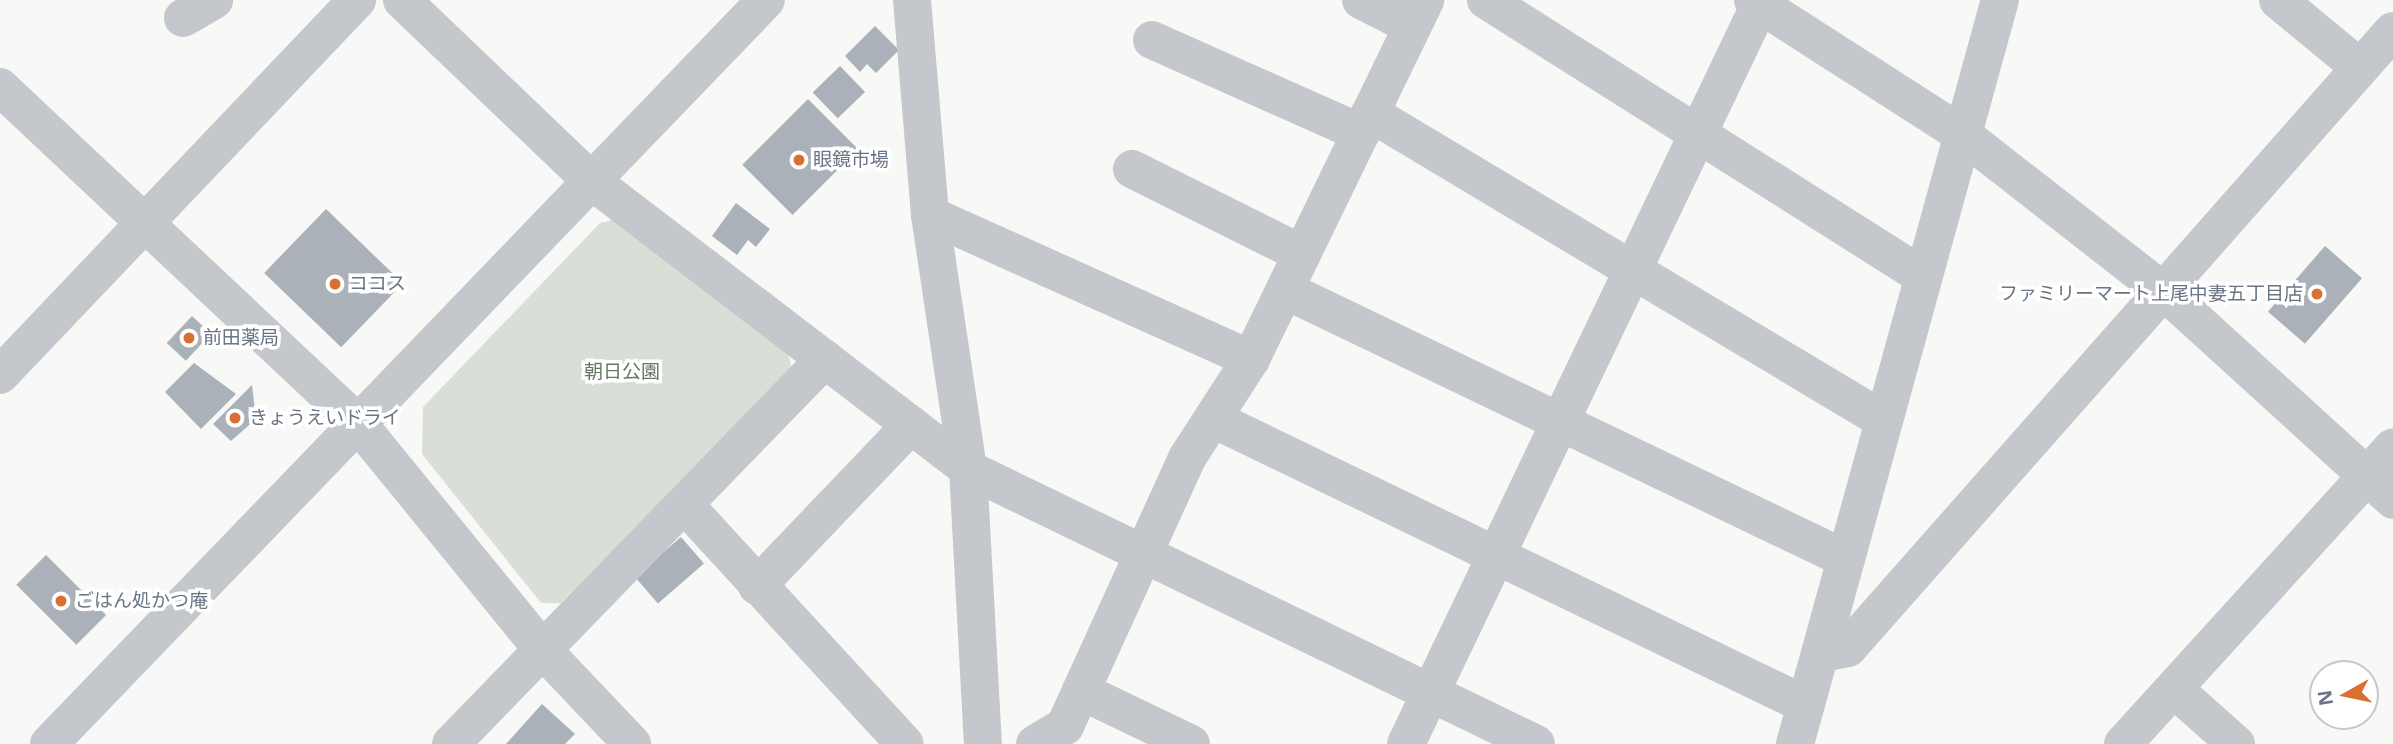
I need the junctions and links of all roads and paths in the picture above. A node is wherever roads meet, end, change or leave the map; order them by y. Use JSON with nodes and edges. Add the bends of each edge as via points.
{"nodes":[{"id":1,"x":357,"y":0,"type":"edge"},
{"id":2,"x":402,"y":0,"type":"edge"},
{"id":3,"x":766,"y":0,"type":"edge"},
{"id":4,"x":912,"y":0,"type":"edge"},
{"id":5,"x":1361,"y":0,"type":"edge"},
{"id":6,"x":1486,"y":0,"type":"edge"},
{"id":7,"x":2000,"y":0,"type":"edge"},
{"id":8,"x":2277,"y":0,"type":"edge"},
{"id":9,"x":1758,"y":2,"type":"edge"},
{"id":10,"x":1418,"y":13,"type":"edge"},
{"id":11,"x":2393,"y":31,"type":"edge"},
{"id":12,"x":1152,"y":40,"type":"dead end"},
{"id":13,"x":2359,"y":67,"type":"junction"},
{"id":14,"x":0,"y":87,"type":"edge"},
{"id":15,"x":1366,"y":123,"type":"junction"},
{"id":16,"x":1699,"y":132,"type":"junction"},
{"id":17,"x":1962,"y":134,"type":"junction"},
{"id":18,"x":1132,"y":169,"type":"dead end"},
{"id":19,"x":589,"y":179,"type":"junction"},
{"id":20,"x":930,"y":215,"type":"junction"},
{"id":21,"x":147,"y":223,"type":"junction"},
{"id":22,"x":1302,"y":254,"type":"junction"},
{"id":23,"x":1635,"y":269,"type":"junction"},
{"id":24,"x":1921,"y":275,"type":"junction"},
{"id":25,"x":1285,"y":290,"type":"junction"},
{"id":26,"x":2167,"y":294,"type":"junction"},
{"id":27,"x":825,"y":359,"type":"junction"},
{"id":28,"x":1251,"y":359,"type":"junction"},
{"id":29,"x":0,"y":375,"type":"edge"},
{"id":30,"x":1880,"y":418,"type":"junction"},
{"id":31,"x":1213,"y":419,"type":"junction"},
{"id":32,"x":356,"y":421,"type":"junction"},
{"id":33,"x":1562,"y":422,"type":"junction"},
{"id":34,"x":911,"y":425,"type":"junction"},
{"id":35,"x":2393,"y":447,"type":"edge"},
{"id":36,"x":968,"y":470,"type":"junction"},
{"id":37,"x":2380,"y":488,"type":"edge"},
{"id":38,"x":684,"y":504,"type":"junction"},
{"id":39,"x":1143,"y":550,"type":"junction"},
{"id":40,"x":1496,"y":558,"type":"junction"},
{"id":41,"x":1846,"y":559,"type":"junction"},
{"id":42,"x":757,"y":586,"type":"junction"},
{"id":43,"x":542,"y":649,"type":"junction"},
{"id":44,"x":1822,"y":653,"type":"junction"},
{"id":45,"x":2174,"y":689,"type":"junction"},
{"id":46,"x":1081,"y":691,"type":"junction"},
{"id":47,"x":1432,"y":693,"type":"junction"},
{"id":48,"x":1806,"y":705,"type":"junction"},
{"id":49,"x":49,"y":744,"type":"edge"},
{"id":50,"x":451,"y":744,"type":"edge"},
{"id":51,"x":632,"y":744,"type":"edge"},
{"id":52,"x":905,"y":744,"type":"edge"},
{"id":53,"x":983,"y":744,"type":"edge"},
{"id":54,"x":1035,"y":744,"type":"edge"},
{"id":55,"x":1191,"y":744,"type":"edge"},
{"id":56,"x":1406,"y":744,"type":"edge"},
{"id":57,"x":1536,"y":744,"type":"edge"},
{"id":58,"x":1795,"y":744,"type":"edge"},
{"id":59,"x":2123,"y":744,"type":"edge"},
{"id":60,"x":2236,"y":744,"type":"edge"}],
"edges":[{"from":1,"to":21,"type":"street"},
{"from":2,"to":19,"type":"street"},
{"from":3,"to":19,"type":"street"},
{"from":4,"to":20,"type":"street"},
{"from":5,"to":10,"type":"street"},
{"from":6,"to":16,"type":"street"},
{"from":7,"to":17,"type":"street"},
{"from":8,"to":13,"type":"street"},
{"from":9,"to":16,"type":"street"},
{"from":9,"to":17,"type":"street"},
{"from":10,"to":15,"type":"street"},
{"from":11,"to":13,"type":"street"},
{"from":12,"to":15,"type":"street"},
{"from":13,"to":26,"type":"street"},
{"from":14,"to":21,"type":"street"},
{"from":15,"to":22,"type":"street"},
{"from":15,"to":23,"type":"street"},
{"from":16,"to":23,"type":"street"},
{"from":16,"to":24,"type":"street"},
{"from":17,"to":24,"type":"street"},
{"from":17,"to":26,"type":"street"},
{"from":18,"to":22,"type":"street"},
{"from":19,"to":27,"type":"street"},
{"from":19,"to":32,"type":"street"},
{"from":20,"to":28,"type":"street"},
{"from":20,"to":36,"type":"street"},
{"from":21,"to":29,"type":"street"},
{"from":21,"to":32,"type":"street"},
{"from":22,"to":25,"type":"street"},
{"from":23,"to":30,"type":"street"},
{"from":23,"to":33,"type":"street"},
{"from":24,"to":30,"type":"street"},
{"from":25,"to":28,"type":"street"},
{"from":25,"to":33,"type":"street"},
{"from":26,"to":37,"type":"street"},
{"from":26,"to":44,"type":"street","via":[[1848,648]]},
{"from":27,"to":34,"type":"street"},
{"from":27,"to":38,"type":"street"},
{"from":28,"to":31,"type":"street"},
{"from":30,"to":41,"type":"street"},
{"from":31,"to":39,"type":"street"},
{"from":31,"to":40,"type":"street"},
{"from":32,"to":43,"type":"street"},
{"from":32,"to":49,"type":"street"},
{"from":33,"to":40,"type":"street"},
{"from":33,"to":41,"type":"street"},
{"from":34,"to":36,"type":"street"},
{"from":34,"to":42,"type":"street"},
{"from":35,"to":37,"type":"street"},
{"from":36,"to":39,"type":"street"},
{"from":36,"to":53,"type":"street"},
{"from":37,"to":45,"type":"street"},
{"from":38,"to":42,"type":"street"},
{"from":38,"to":43,"type":"street"},
{"from":39,"to":46,"type":"street"},
{"from":39,"to":47,"type":"street"},
{"from":40,"to":47,"type":"street"},
{"from":40,"to":48,"type":"street"},
{"from":41,"to":44,"type":"street"},
{"from":42,"to":52,"type":"street"},
{"from":43,"to":50,"type":"street"},
{"from":43,"to":51,"type":"street"},
{"from":44,"to":48,"type":"street"},
{"from":45,"to":59,"type":"street"},
{"from":45,"to":60,"type":"street"},
{"from":46,"to":54,"type":"street","via":[[1065,726]]},
{"from":46,"to":55,"type":"street"},
{"from":47,"to":56,"type":"street"},
{"from":47,"to":57,"type":"street"},
{"from":48,"to":58,"type":"street"}]}
